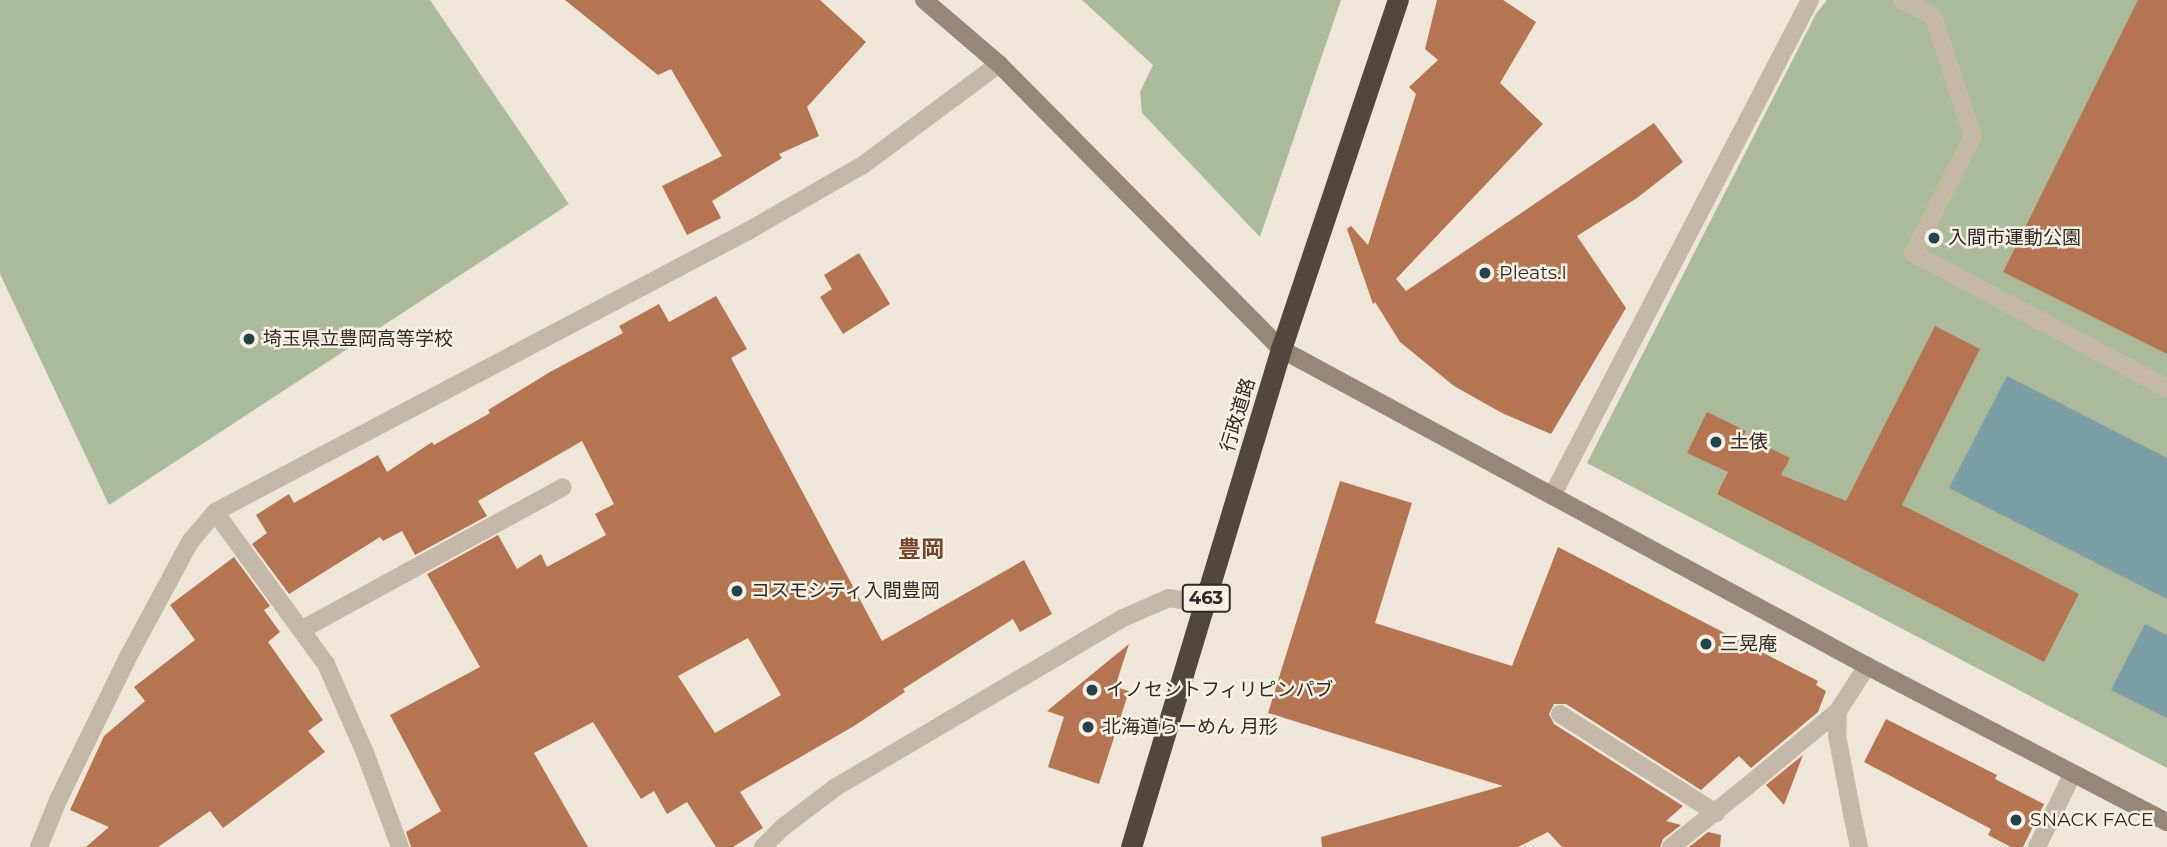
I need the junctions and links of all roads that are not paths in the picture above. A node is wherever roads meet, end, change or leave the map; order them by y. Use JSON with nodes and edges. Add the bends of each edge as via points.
{"nodes":[{"id":1,"x":924,"y":0,"type":"edge"},
{"id":2,"x":1398,"y":0,"type":"edge"},
{"id":3,"x":1810,"y":0,"type":"edge"},
{"id":4,"x":1902,"y":0,"type":"edge"},
{"id":5,"x":999,"y":64,"type":"junction"},
{"id":6,"x":1281,"y":349,"type":"junction"},
{"id":7,"x":2167,"y":388,"type":"edge"},
{"id":8,"x":563,"y":487,"type":"dead end"},
{"id":9,"x":1552,"y":496,"type":"junction"},
{"id":10,"x":215,"y":512,"type":"junction"},
{"id":11,"x":1205,"y":604,"type":"junction"},
{"id":12,"x":301,"y":630,"type":"junction"},
{"id":13,"x":1867,"y":666,"type":"junction"},
{"id":14,"x":1838,"y":711,"type":"junction"},
{"id":15,"x":1560,"y":714,"type":"dead end"},
{"id":16,"x":2073,"y":773,"type":"junction"},
{"id":17,"x":1716,"y":813,"type":"junction"},
{"id":18,"x":2167,"y":822,"type":"edge"},
{"id":19,"x":39,"y":847,"type":"edge"},
{"id":20,"x":400,"y":847,"type":"edge"},
{"id":21,"x":763,"y":847,"type":"edge"},
{"id":22,"x":1131,"y":847,"type":"edge"},
{"id":23,"x":1671,"y":847,"type":"edge"},
{"id":24,"x":1859,"y":847,"type":"edge"},
{"id":25,"x":2037,"y":847,"type":"edge"}],
"edges":[{"from":1,"to":5,"type":"street"},
{"from":2,"to":6,"type":"highway","name":"行政道路","number":"463"},
{"from":3,"to":9,"type":"street"},
{"from":4,"to":7,"type":"street","via":[[1933,16],[1973,136],[1913,253]]},
{"from":5,"to":6,"type":"street"},
{"from":5,"to":10,"type":"street","via":[[863,164],[748,231]]},
{"from":6,"to":9,"type":"street"},
{"from":6,"to":11,"type":"highway","name":"行政道路","number":"463"},
{"from":8,"to":12,"type":"street"},
{"from":9,"to":13,"type":"street"},
{"from":10,"to":12,"type":"street"},
{"from":10,"to":19,"type":"street","via":[[190,542],[128,657]]},
{"from":11,"to":21,"type":"street","via":[[1169,598],[1123,618],[836,787]]},
{"from":11,"to":22,"type":"highway","name":"行政道路","number":"463"},
{"from":12,"to":20,"type":"street","via":[[326,664]]},
{"from":13,"to":14,"type":"street"},
{"from":13,"to":16,"type":"street"},
{"from":14,"to":17,"type":"street"},
{"from":14,"to":24,"type":"street","via":[[1838,735]]},
{"from":15,"to":17,"type":"street"},
{"from":16,"to":18,"type":"street"},
{"from":16,"to":25,"type":"street"},
{"from":17,"to":23,"type":"street"}]}
